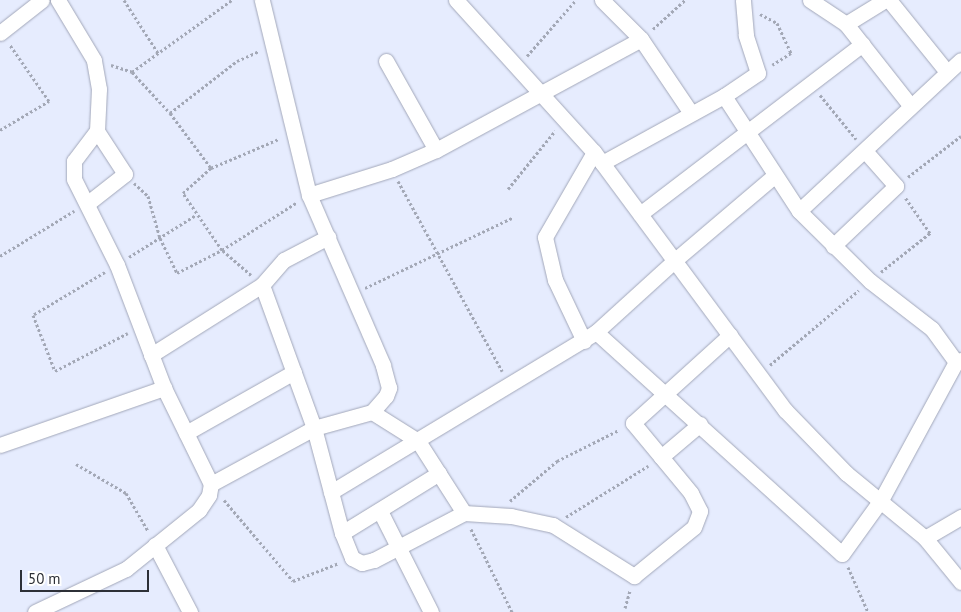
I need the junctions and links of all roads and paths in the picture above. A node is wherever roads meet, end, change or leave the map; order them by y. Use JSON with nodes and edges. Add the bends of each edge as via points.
{"nodes":[{"id":1,"x":42,"y":0,"type":"edge"},
{"id":2,"x":58,"y":0,"type":"edge"},
{"id":3,"x":124,"y":0,"type":"edge"},
{"id":4,"x":232,"y":0,"type":"edge"},
{"id":5,"x":262,"y":0,"type":"edge"},
{"id":6,"x":456,"y":0,"type":"edge"},
{"id":7,"x":576,"y":0,"type":"edge"},
{"id":8,"x":602,"y":0,"type":"edge"},
{"id":9,"x":684,"y":0,"type":"edge"},
{"id":10,"x":811,"y":0,"type":"edge"},
{"id":11,"x":887,"y":0,"type":"edge"},
{"id":12,"x":744,"y":3,"type":"edge"},
{"id":13,"x":846,"y":24,"type":"junction"},
{"id":14,"x":1,"y":32,"type":"edge"},
{"id":15,"x":641,"y":39,"type":"junction"},
{"id":16,"x":862,"y":44,"type":"junction"},
{"id":17,"x":273,"y":45,"type":"junction"},
{"id":18,"x":158,"y":53,"type":"junction"},
{"id":19,"x":961,"y":60,"type":"edge"},
{"id":20,"x":386,"y":61,"type":"dead end"},
{"id":21,"x":519,"y":66,"type":"junction"},
{"id":22,"x":947,"y":72,"type":"junction"},
{"id":23,"x":758,"y":73,"type":"junction"},
{"id":24,"x":810,"y":84,"type":"junction"},
{"id":25,"x":541,"y":91,"type":"junction"},
{"id":26,"x":724,"y":96,"type":"junction"},
{"id":27,"x":910,"y":105,"type":"junction"},
{"id":28,"x":170,"y":113,"type":"junction"},
{"id":29,"x":690,"y":113,"type":"junction"},
{"id":30,"x":565,"y":119,"type":"junction"},
{"id":31,"x":0,"y":130,"type":"edge"},
{"id":32,"x":97,"y":131,"type":"junction"},
{"id":33,"x":295,"y":132,"type":"junction"},
{"id":34,"x":747,"y":133,"type":"junction"},
{"id":35,"x":961,"y":136,"type":"edge"},
{"id":36,"x":436,"y":150,"type":"junction"},
{"id":37,"x":866,"y":151,"type":"junction"},
{"id":38,"x":598,"y":158,"type":"junction"},
{"id":39,"x":211,"y":168,"type":"junction"},
{"id":40,"x":392,"y":169,"type":"junction"},
{"id":41,"x":125,"y":174,"type":"junction"},
{"id":42,"x":774,"y":176,"type":"junction"},
{"id":43,"x":896,"y":186,"type":"junction"},
{"id":44,"x":508,"y":188,"type":"dead end"},
{"id":45,"x":309,"y":195,"type":"junction"},
{"id":46,"x":88,"y":203,"type":"junction"},
{"id":47,"x":798,"y":211,"type":"junction"},
{"id":48,"x":640,"y":214,"type":"junction"},
{"id":49,"x":196,"y":215,"type":"junction"},
{"id":50,"x":512,"y":218,"type":"dead end"},
{"id":51,"x":328,"y":237,"type":"junction"},
{"id":52,"x":160,"y":238,"type":"junction"},
{"id":53,"x":833,"y":246,"type":"junction"},
{"id":54,"x":222,"y":250,"type":"junction"},
{"id":55,"x":436,"y":254,"type":"junction"},
{"id":56,"x":0,"y":256,"type":"edge"},
{"id":57,"x":675,"y":260,"type":"junction"},
{"id":58,"x":117,"y":265,"type":"junction"},
{"id":59,"x":870,"y":281,"type":"junction"},
{"id":60,"x":262,"y":285,"type":"junction"},
{"id":61,"x":353,"y":294,"type":"junction"},
{"id":62,"x":140,"y":327,"type":"junction"},
{"id":63,"x":730,"y":335,"type":"junction"},
{"id":64,"x":590,"y":336,"type":"junction"},
{"id":65,"x":152,"y":355,"type":"junction"},
{"id":66,"x":958,"y":361,"type":"edge"},
{"id":67,"x":294,"y":372,"type":"junction"},
{"id":68,"x":758,"y":375,"type":"junction"},
{"id":69,"x":510,"y":384,"type":"junction"},
{"id":70,"x":164,"y":388,"type":"junction"},
{"id":71,"x":663,"y":393,"type":"junction"},
{"id":72,"x":372,"y":412,"type":"junction"},
{"id":73,"x":633,"y":423,"type":"junction"},
{"id":74,"x":700,"y":424,"type":"junction"},
{"id":75,"x":314,"y":428,"type":"junction"},
{"id":76,"x":186,"y":433,"type":"junction"},
{"id":77,"x":418,"y":441,"type":"junction"},
{"id":78,"x":0,"y":445,"type":"edge"},
{"id":79,"x":661,"y":458,"type":"junction"},
{"id":80,"x":76,"y":464,"type":"dead end"},
{"id":81,"x":439,"y":473,"type":"junction"},
{"id":82,"x":210,"y":484,"type":"junction"},
{"id":83,"x":331,"y":492,"type":"junction"},
{"id":84,"x":881,"y":500,"type":"junction"},
{"id":85,"x":380,"y":510,"type":"junction"},
{"id":86,"x":464,"y":513,"type":"junction"},
{"id":87,"x":495,"y":514,"type":"junction"},
{"id":88,"x":961,"y":517,"type":"edge"},
{"id":89,"x":553,"y":525,"type":"junction"},
{"id":90,"x":342,"y":534,"type":"junction"},
{"id":91,"x":925,"y":538,"type":"junction"},
{"id":92,"x":155,"y":545,"type":"junction"},
{"id":93,"x":398,"y":548,"type":"junction"},
{"id":94,"x":842,"y":554,"type":"junction"},
{"id":95,"x":352,"y":558,"type":"junction"},
{"id":96,"x":961,"y":582,"type":"edge"},
{"id":97,"x":35,"y":612,"type":"edge"},
{"id":98,"x":190,"y":612,"type":"edge"},
{"id":99,"x":431,"y":612,"type":"edge"},
{"id":100,"x":512,"y":612,"type":"edge"},
{"id":101,"x":868,"y":612,"type":"edge"}],
"edges":[{"from":1,"to":14,"type":"street"},
{"from":2,"to":32,"type":"street","via":[[94,60],[99,89]]},
{"from":3,"to":18,"type":"path"},
{"from":4,"to":18,"type":"path"},
{"from":5,"to":17,"type":"street"},
{"from":6,"to":21,"type":"street"},
{"from":7,"to":21,"type":"path"},
{"from":8,"to":15,"type":"street"},
{"from":9,"to":15,"type":"path"},
{"from":10,"to":13,"type":"street"},
{"from":11,"to":13,"type":"street"},
{"from":11,"to":22,"type":"street"},
{"from":12,"to":23,"type":"street","via":[[746,35]]},
{"from":12,"to":23,"type":"path","via":[[777,23],[791,53]]},
{"from":13,"to":16,"type":"street"},
{"from":14,"to":31,"type":"path","via":[[49,101]]},
{"from":15,"to":25,"type":"street"},
{"from":15,"to":29,"type":"street"},
{"from":16,"to":24,"type":"street"},
{"from":16,"to":27,"type":"street"},
{"from":17,"to":28,"type":"path","via":[[237,61]]},
{"from":17,"to":33,"type":"street"},
{"from":18,"to":28,"type":"path","via":[[132,72]]},
{"from":19,"to":22,"type":"street"},
{"from":20,"to":36,"type":"street"},
{"from":21,"to":25,"type":"street"},
{"from":22,"to":27,"type":"street"},
{"from":23,"to":26,"type":"street"},
{"from":24,"to":34,"type":"street"},
{"from":24,"to":37,"type":"path"},
{"from":25,"to":30,"type":"street"},
{"from":25,"to":36,"type":"street"},
{"from":26,"to":29,"type":"street"},
{"from":26,"to":34,"type":"street"},
{"from":27,"to":37,"type":"street"},
{"from":28,"to":39,"type":"path"},
{"from":29,"to":38,"type":"street"},
{"from":30,"to":38,"type":"street"},
{"from":30,"to":44,"type":"path"},
{"from":32,"to":41,"type":"street"},
{"from":32,"to":46,"type":"street","via":[[71,168]]},
{"from":33,"to":39,"type":"path"},
{"from":33,"to":45,"type":"street"},
{"from":34,"to":42,"type":"street"},
{"from":34,"to":48,"type":"street"},
{"from":35,"to":43,"type":"path"},
{"from":36,"to":40,"type":"street"},
{"from":37,"to":43,"type":"street"},
{"from":37,"to":47,"type":"street"},
{"from":38,"to":48,"type":"street"},
{"from":38,"to":64,"type":"street","via":[[545,238],[556,280]]},
{"from":39,"to":49,"type":"path","via":[[183,193]]},
{"from":40,"to":45,"type":"street"},
{"from":40,"to":55,"type":"path"},
{"from":41,"to":46,"type":"street"},
{"from":41,"to":52,"type":"path","via":[[148,196]]},
{"from":42,"to":47,"type":"street"},
{"from":42,"to":57,"type":"street"},
{"from":43,"to":53,"type":"street"},
{"from":43,"to":59,"type":"path","via":[[930,233]]},
{"from":45,"to":51,"type":"street"},
{"from":45,"to":54,"type":"path"},
{"from":46,"to":56,"type":"path"},
{"from":46,"to":58,"type":"street"},
{"from":47,"to":53,"type":"street"},
{"from":48,"to":57,"type":"street"},
{"from":49,"to":52,"type":"path"},
{"from":49,"to":54,"type":"path"},
{"from":50,"to":55,"type":"path"},
{"from":51,"to":60,"type":"street","via":[[284,260]]},
{"from":51,"to":61,"type":"street"},
{"from":52,"to":54,"type":"path","via":[[177,272]]},
{"from":52,"to":58,"type":"path"},
{"from":53,"to":59,"type":"street"},
{"from":54,"to":60,"type":"path"},
{"from":55,"to":61,"type":"path"},
{"from":55,"to":69,"type":"path"},
{"from":57,"to":63,"type":"street"},
{"from":57,"to":64,"type":"street"},
{"from":58,"to":62,"type":"street"},
{"from":58,"to":62,"type":"path","via":[[33,314],[55,371]]},
{"from":59,"to":66,"type":"street","via":[[932,329]]},
{"from":59,"to":68,"type":"path"},
{"from":60,"to":65,"type":"street"},
{"from":60,"to":67,"type":"street"},
{"from":61,"to":72,"type":"street","via":[[388,380],[386,396]]},
{"from":62,"to":65,"type":"street"},
{"from":63,"to":68,"type":"street"},
{"from":63,"to":71,"type":"street"},
{"from":64,"to":69,"type":"street"},
{"from":64,"to":71,"type":"street"},
{"from":65,"to":70,"type":"street"},
{"from":66,"to":84,"type":"street"},
{"from":67,"to":75,"type":"street"},
{"from":67,"to":76,"type":"street"},
{"from":68,"to":84,"type":"street","via":[[814,443]]},
{"from":69,"to":77,"type":"street"},
{"from":70,"to":76,"type":"street"},
{"from":70,"to":78,"type":"street"},
{"from":71,"to":73,"type":"street"},
{"from":71,"to":74,"type":"street"},
{"from":72,"to":75,"type":"street"},
{"from":72,"to":77,"type":"street"},
{"from":73,"to":79,"type":"street"},
{"from":73,"to":87,"type":"path","via":[[557,461]]},
{"from":74,"to":79,"type":"street"},
{"from":74,"to":94,"type":"street"},
{"from":75,"to":82,"type":"street"},
{"from":75,"to":83,"type":"street"},
{"from":76,"to":82,"type":"street"},
{"from":77,"to":81,"type":"street"},
{"from":77,"to":83,"type":"street"},
{"from":79,"to":89,"type":"path"},
{"from":79,"to":89,"type":"street","via":[[697,502],[699,519],[694,527],[634,576]]},
{"from":80,"to":92,"type":"path","via":[[126,493]]},
{"from":81,"to":85,"type":"street"},
{"from":81,"to":86,"type":"street"},
{"from":82,"to":92,"type":"street","via":[[209,494],[199,510]]},
{"from":82,"to":95,"type":"path","via":[[293,581]]},
{"from":83,"to":90,"type":"street"},
{"from":84,"to":91,"type":"street"},
{"from":84,"to":94,"type":"street"},
{"from":85,"to":90,"type":"street"},
{"from":85,"to":93,"type":"street"},
{"from":86,"to":87,"type":"street"},
{"from":86,"to":93,"type":"street"},
{"from":86,"to":100,"type":"path"},
{"from":87,"to":89,"type":"street"},
{"from":88,"to":91,"type":"street"},
{"from":90,"to":95,"type":"street"},
{"from":91,"to":96,"type":"street"},
{"from":92,"to":97,"type":"street","via":[[116,575]]},
{"from":92,"to":98,"type":"street"},
{"from":93,"to":95,"type":"street","via":[[368,562]]},
{"from":93,"to":99,"type":"street"},
{"from":94,"to":101,"type":"path"}]}
